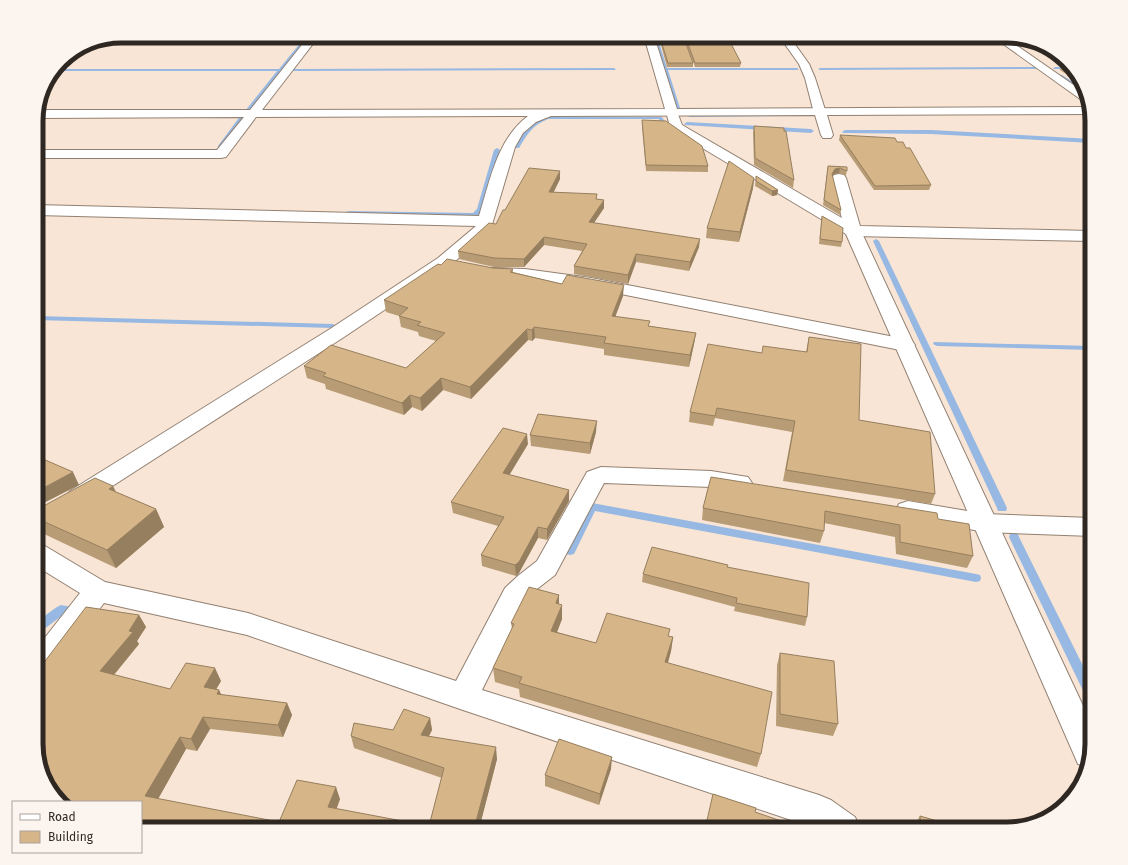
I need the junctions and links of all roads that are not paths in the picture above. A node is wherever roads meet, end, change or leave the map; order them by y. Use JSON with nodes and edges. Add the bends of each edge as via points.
{"nodes":[{"id":1,"x":308,"y":43,"type":"edge"},
{"id":2,"x":651,"y":43,"type":"edge"},
{"id":3,"x":789,"y":43,"type":"edge"},
{"id":4,"x":1007,"y":43,"type":"edge"},
{"id":5,"x":1080,"y":95,"type":"edge"},
{"id":6,"x":1084,"y":111,"type":"edge"},
{"id":7,"x":672,"y":112,"type":"junction"},
{"id":8,"x":549,"y":113,"type":"junction"},
{"id":9,"x":820,"y":113,"type":"junction"},
{"id":10,"x":43,"y":114,"type":"edge"},
{"id":11,"x":252,"y":114,"type":"junction"},
{"id":12,"x":826,"y":135,"type":"dead end"},
{"id":13,"x":43,"y":154,"type":"edge"},
{"id":14,"x":839,"y":178,"type":"dead end"},
{"id":15,"x":43,"y":210,"type":"edge"},
{"id":16,"x":485,"y":221,"type":"junction"},
{"id":17,"x":853,"y":231,"type":"junction"},
{"id":18,"x":1085,"y":236,"type":"edge"},
{"id":19,"x":444,"y":262,"type":"junction"},
{"id":20,"x":905,"y":346,"type":"junction"},
{"id":21,"x":758,"y":486,"type":"edge"},
{"id":22,"x":62,"y":506,"type":"edge"},
{"id":23,"x":883,"y":506,"type":"edge"},
{"id":24,"x":985,"y":523,"type":"junction"},
{"id":25,"x":1085,"y":527,"type":"edge"},
{"id":26,"x":43,"y":557,"type":"edge"},
{"id":27,"x":98,"y":591,"type":"junction"},
{"id":28,"x":43,"y":662,"type":"edge"},
{"id":29,"x":463,"y":697,"type":"junction"},
{"id":30,"x":1085,"y":744,"type":"edge"},
{"id":31,"x":833,"y":822,"type":"edge"}],
"edges":[{"from":1,"to":11,"type":"street"},
{"from":2,"to":7,"type":"street"},
{"from":3,"to":9,"type":"street","via":[[804,64]]},
{"from":4,"to":5,"type":"street"},
{"from":6,"to":9,"type":"street"},
{"from":7,"to":8,"type":"street"},
{"from":7,"to":9,"type":"street"},
{"from":7,"to":17,"type":"street","via":[[678,128]]},
{"from":8,"to":11,"type":"street"},
{"from":8,"to":16,"type":"street","via":[[532,119],[518,131],[508,147]]},
{"from":9,"to":12,"type":"street"},
{"from":10,"to":11,"type":"street"},
{"from":11,"to":13,"type":"street","via":[[222,154]]},
{"from":14,"to":17,"type":"street"},
{"from":15,"to":16,"type":"street"},
{"from":16,"to":19,"type":"street","via":[[483,228]]},
{"from":17,"to":18,"type":"street"},
{"from":17,"to":20,"type":"street"},
{"from":19,"to":20,"type":"street","via":[[494,273],[525,274],[591,283]]},
{"from":19,"to":22,"type":"street","via":[[337,333]]},
{"from":20,"to":24,"type":"street"},
{"from":21,"to":29,"type":"street","via":[[711,479],[601,475],[595,478],[546,568],[515,596]]},
{"from":23,"to":24,"type":"street"},
{"from":24,"to":25,"type":"street"},
{"from":24,"to":30,"type":"street"},
{"from":26,"to":27,"type":"street"},
{"from":27,"to":28,"type":"street"},
{"from":27,"to":29,"type":"street","via":[[248,624]]},
{"from":29,"to":31,"type":"street","via":[[819,812]]}]}
